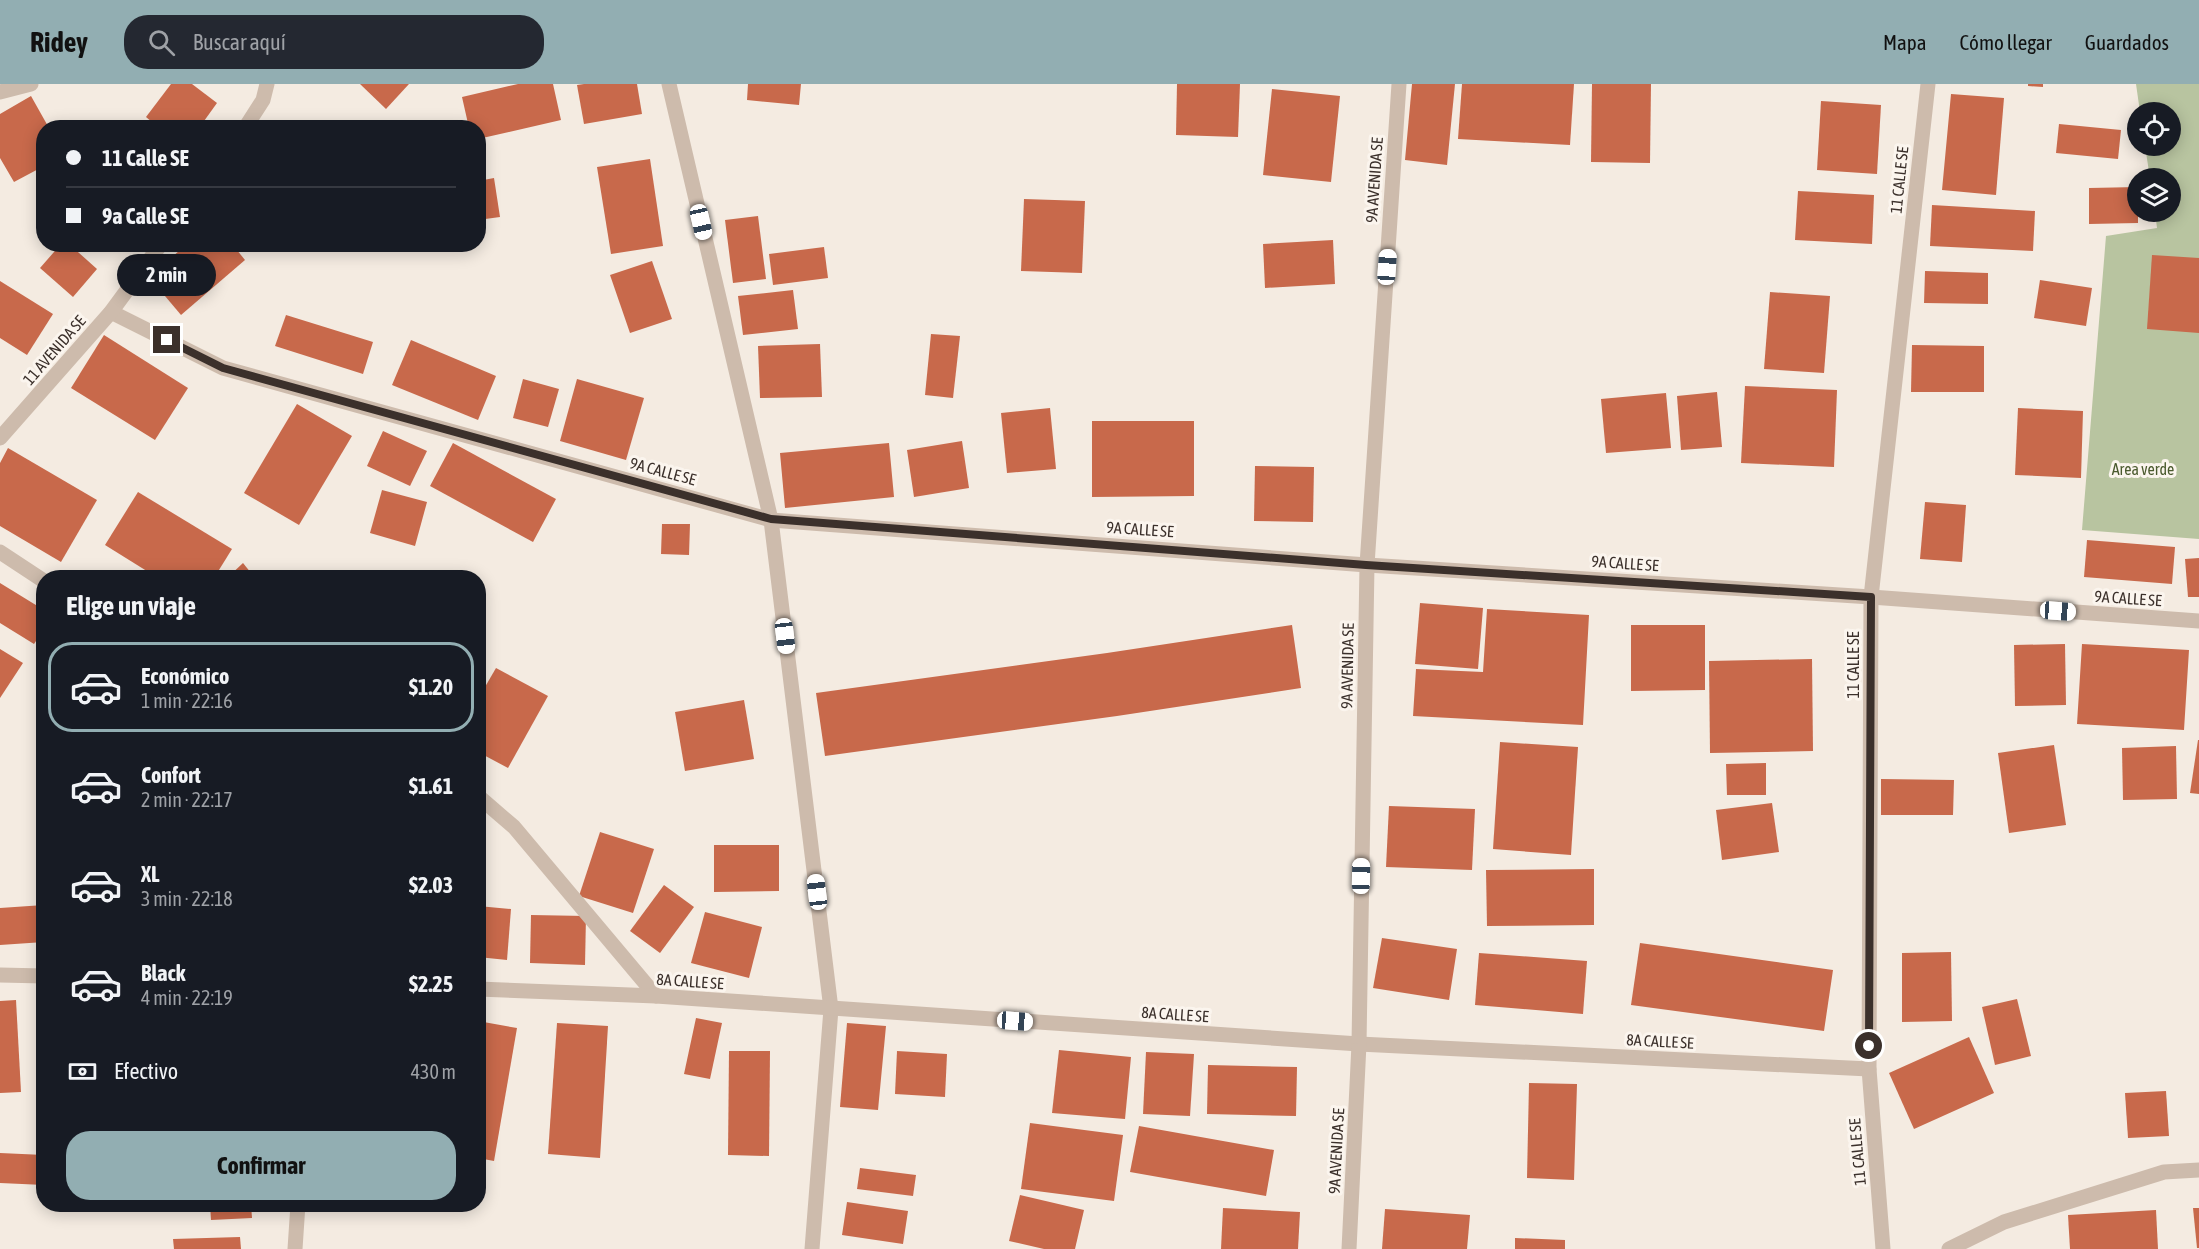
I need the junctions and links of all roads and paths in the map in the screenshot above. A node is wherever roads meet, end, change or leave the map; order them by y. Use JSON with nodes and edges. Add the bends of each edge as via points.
{"nodes":[{"id":1,"x":31,"y":84,"type":"edge"},
{"id":2,"x":267,"y":84,"type":"edge"},
{"id":3,"x":669,"y":84,"type":"edge"},
{"id":4,"x":1399,"y":84,"type":"edge"},
{"id":5,"x":1928,"y":84,"type":"edge"},
{"id":6,"x":0,"y":92,"type":"edge"},
{"id":7,"x":250,"y":120,"type":"edge"},
{"id":8,"x":155,"y":252,"type":"edge"},
{"id":9,"x":111,"y":312,"type":"junction"},
{"id":10,"x":0,"y":438,"type":"edge"},
{"id":11,"x":771,"y":519,"type":"junction"},
{"id":12,"x":0,"y":552,"type":"edge"},
{"id":13,"x":1366,"y":565,"type":"junction"},
{"id":14,"x":36,"y":576,"type":"edge"},
{"id":15,"x":1871,"y":597,"type":"junction"},
{"id":16,"x":2199,"y":621,"type":"edge"},
{"id":17,"x":486,"y":803,"type":"edge"},
{"id":18,"x":0,"y":975,"type":"edge"},
{"id":19,"x":36,"y":976,"type":"edge"},
{"id":20,"x":486,"y":989,"type":"edge"},
{"id":21,"x":656,"y":996,"type":"junction"},
{"id":22,"x":831,"y":1009,"type":"junction"},
{"id":23,"x":1359,"y":1044,"type":"junction"},
{"id":24,"x":1869,"y":1069,"type":"junction"},
{"id":25,"x":2199,"y":1170,"type":"edge"},
{"id":26,"x":298,"y":1212,"type":"edge"},
{"id":27,"x":296,"y":1249,"type":"edge"},
{"id":28,"x":812,"y":1249,"type":"edge"},
{"id":29,"x":1350,"y":1249,"type":"edge"},
{"id":30,"x":1883,"y":1249,"type":"edge"},
{"id":31,"x":1949,"y":1249,"type":"edge"}],
"edges":[{"from":1,"to":6,"type":"street"},
{"from":2,"to":7,"type":"street","via":[[263,100]]},
{"from":3,"to":11,"type":"street"},
{"from":4,"to":13,"type":"street","name":"9A AVENIDA SE"},
{"from":5,"to":15,"type":"street","name":"11 CALLE SE"},
{"from":8,"to":9,"type":"street","name":"11 AVENIDA SE"},
{"from":9,"to":10,"type":"street","name":"11 AVENIDA SE"},
{"from":9,"to":11,"type":"street","name":"9A CALLE SE","via":[[223,368]]},
{"from":11,"to":13,"type":"street","name":"9A CALLE SE"},
{"from":11,"to":22,"type":"street"},
{"from":12,"to":14,"type":"street"},
{"from":13,"to":15,"type":"street","name":"9A CALLE SE"},
{"from":13,"to":23,"type":"street","name":"9A AVENIDA SE"},
{"from":15,"to":16,"type":"street","name":"9A CALLE SE"},
{"from":15,"to":24,"type":"street","name":"11 CALLE SE"},
{"from":17,"to":21,"type":"street","via":[[514,827]]},
{"from":18,"to":19,"type":"street"},
{"from":20,"to":21,"type":"street","name":"8A CALLE SE"},
{"from":21,"to":22,"type":"street","name":"8A CALLE SE"},
{"from":22,"to":23,"type":"street","name":"8A CALLE SE"},
{"from":22,"to":28,"type":"street"},
{"from":23,"to":24,"type":"street","name":"8A CALLE SE"},
{"from":23,"to":29,"type":"street","name":"9A AVENIDA SE"},
{"from":24,"to":30,"type":"street","name":"11 CALLE SE"},
{"from":25,"to":31,"type":"street","via":[[2164,1172],[2004,1222]]},
{"from":26,"to":27,"type":"street"}]}
